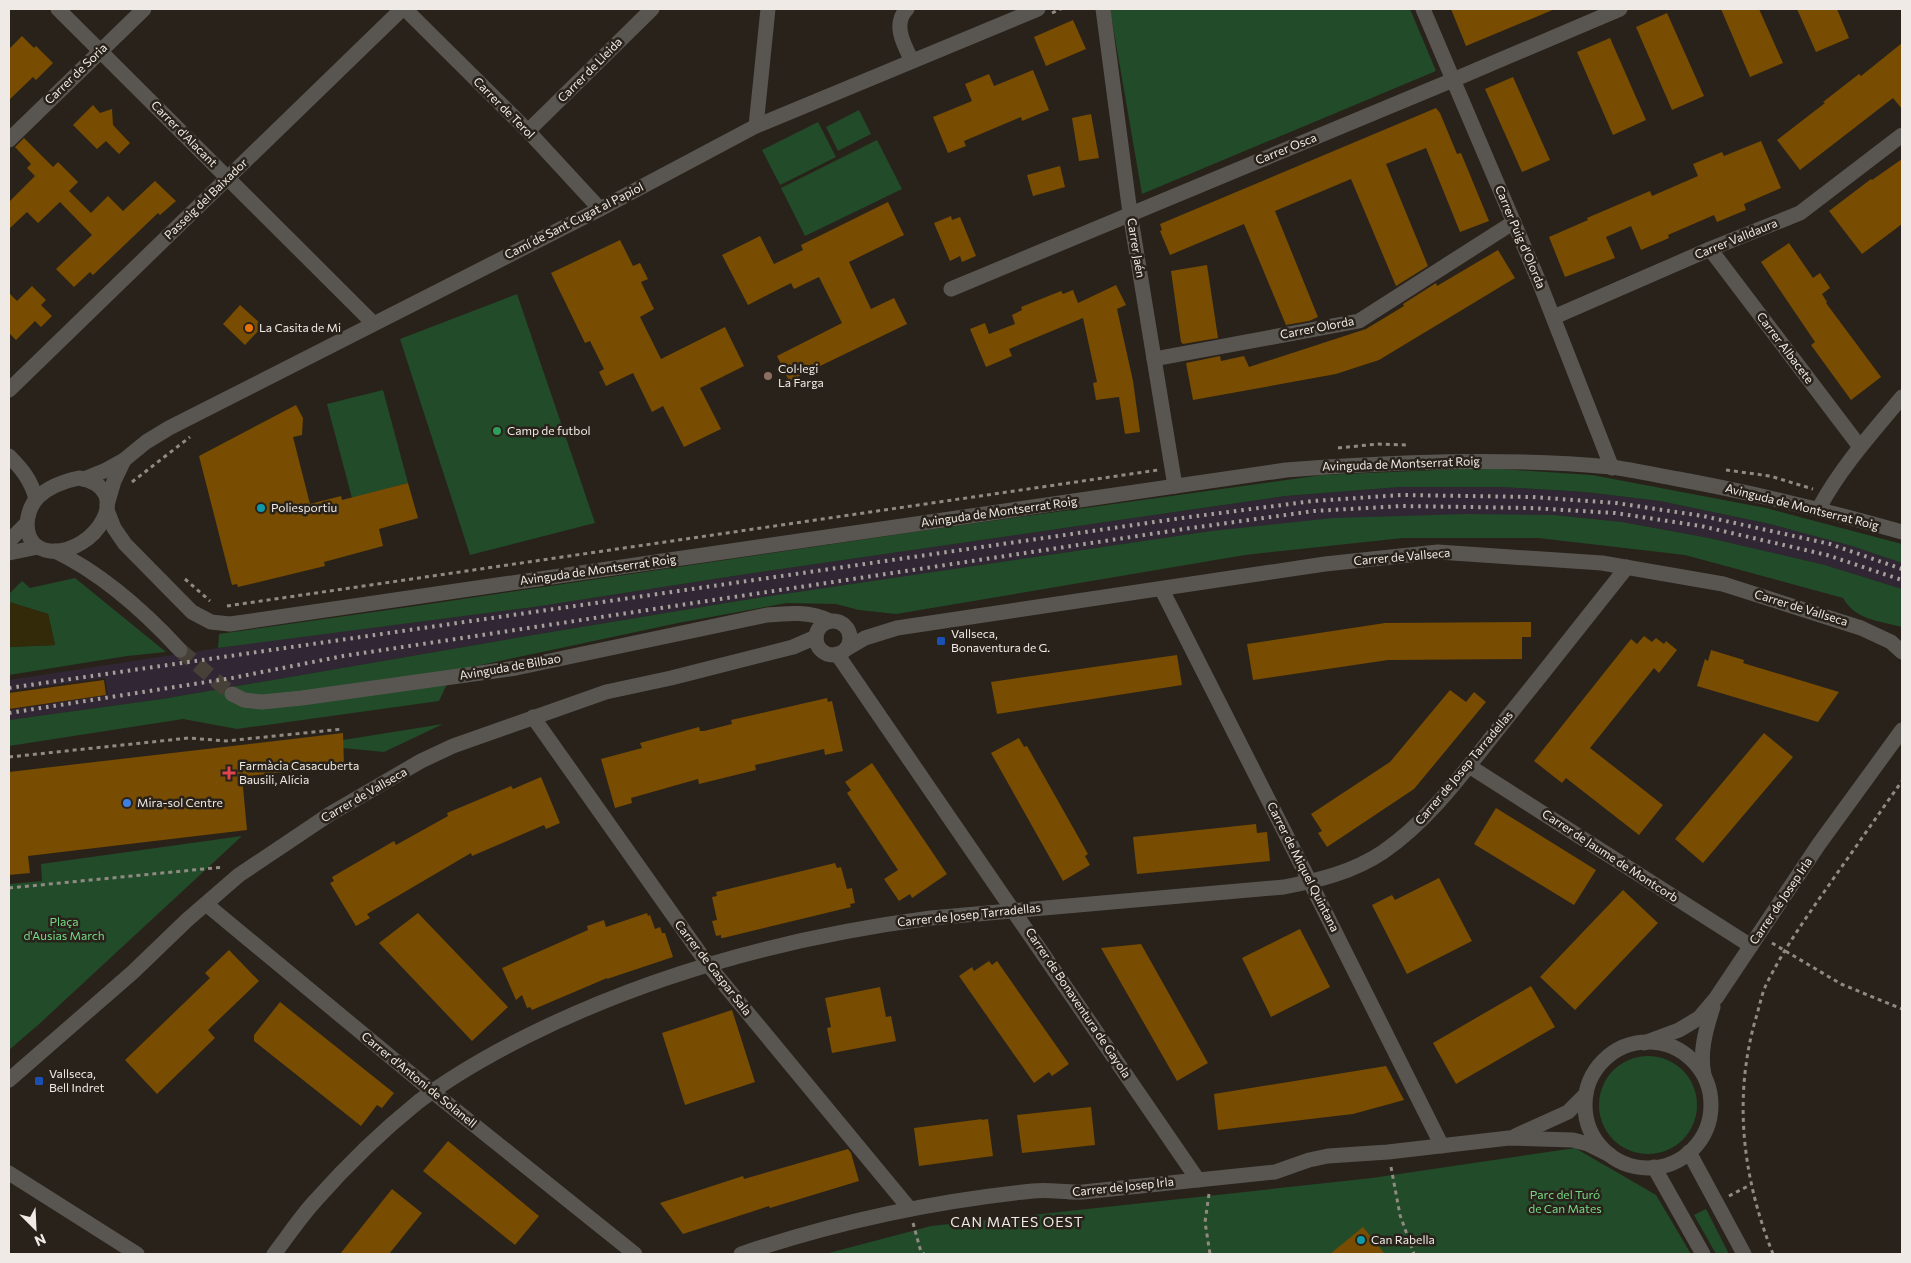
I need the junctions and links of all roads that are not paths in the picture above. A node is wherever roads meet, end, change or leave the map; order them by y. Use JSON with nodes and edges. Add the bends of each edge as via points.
{"nodes":[{"id":1,"x":58,"y":9,"type":"edge"},
{"id":2,"x":144,"y":9,"type":"edge"},
{"id":3,"x":404,"y":9,"type":"edge"},
{"id":4,"x":652,"y":9,"type":"edge"},
{"id":5,"x":768,"y":9,"type":"edge"},
{"id":6,"x":907,"y":9,"type":"edge"},
{"id":7,"x":1103,"y":9,"type":"edge"},
{"id":8,"x":1423,"y":9,"type":"edge"},
{"id":9,"x":1620,"y":9,"type":"edge"},
{"id":10,"x":1040,"y":13,"type":"edge"},
{"id":11,"x":100,"y":51,"type":"junction"},
{"id":12,"x":912,"y":61,"type":"junction"},
{"id":13,"x":1453,"y":80,"type":"junction"},
{"id":14,"x":756,"y":126,"type":"junction"},
{"id":15,"x":528,"y":132,"type":"junction"},
{"id":16,"x":1902,"y":135,"type":"edge"},
{"id":17,"x":9,"y":140,"type":"edge"},
{"id":18,"x":228,"y":178,"type":"junction"},
{"id":19,"x":600,"y":208,"type":"junction"},
{"id":20,"x":1130,"y":213,"type":"junction"},
{"id":21,"x":1514,"y":222,"type":"junction"},
{"id":22,"x":1710,"y":249,"type":"junction"},
{"id":23,"x":951,"y":288,"type":"dead end"},
{"id":24,"x":1554,"y":317,"type":"junction"},
{"id":25,"x":373,"y":323,"type":"junction"},
{"id":26,"x":1154,"y":359,"type":"junction"},
{"id":27,"x":9,"y":390,"type":"edge"},
{"id":28,"x":1902,"y":397,"type":"edge"},
{"id":29,"x":1860,"y":447,"type":"junction"},
{"id":30,"x":9,"y":456,"type":"edge"},
{"id":31,"x":124,"y":460,"type":"junction"},
{"id":32,"x":1612,"y":468,"type":"junction"},
{"id":33,"x":25,"y":472,"type":"junction"},
{"id":34,"x":84,"y":479,"type":"junction"},
{"id":35,"x":62,"y":482,"type":"junction"},
{"id":36,"x":1175,"y":486,"type":"junction"},
{"id":37,"x":36,"y":499,"type":"junction"},
{"id":38,"x":107,"y":508,"type":"junction"},
{"id":39,"x":1819,"y":508,"type":"junction"},
{"id":40,"x":26,"y":524,"type":"junction"},
{"id":41,"x":1902,"y":532,"type":"edge"},
{"id":42,"x":9,"y":541,"type":"edge"},
{"id":43,"x":86,"y":541,"type":"junction"},
{"id":44,"x":125,"y":544,"type":"junction"},
{"id":45,"x":38,"y":547,"type":"junction"},
{"id":46,"x":55,"y":551,"type":"junction"},
{"id":47,"x":9,"y":552,"type":"edge"},
{"id":48,"x":1627,"y":567,"type":"junction"},
{"id":49,"x":98,"y":575,"type":"junction"},
{"id":50,"x":1162,"y":590,"type":"junction"},
{"id":51,"x":786,"y":613,"type":"junction"},
{"id":52,"x":838,"y":623,"type":"junction"},
{"id":53,"x":891,"y":630,"type":"junction"},
{"id":54,"x":817,"y":635,"type":"junction"},
{"id":55,"x":793,"y":648,"type":"junction"},
{"id":56,"x":180,"y":650,"type":"tunnel mouth"},
{"id":57,"x":835,"y":651,"type":"junction"},
{"id":58,"x":1902,"y":652,"type":"edge"},
{"id":59,"x":232,"y":694,"type":"tunnel mouth"},
{"id":60,"x":533,"y":717,"type":"junction"},
{"id":61,"x":1901,"y":732,"type":"edge"},
{"id":62,"x":1469,"y":766,"type":"junction"},
{"id":63,"x":1310,"y":882,"type":"junction"},
{"id":64,"x":206,"y":904,"type":"junction"},
{"id":65,"x":1014,"y":910,"type":"junction"},
{"id":66,"x":1754,"y":940,"type":"junction"},
{"id":67,"x":709,"y":966,"type":"junction"},
{"id":68,"x":1716,"y":998,"type":"junction"},
{"id":69,"x":1644,"y":1042,"type":"junction"},
{"id":70,"x":1704,"y":1076,"type":"junction"},
{"id":71,"x":9,"y":1080,"type":"edge"},
{"id":72,"x":433,"y":1092,"type":"junction"},
{"id":73,"x":1586,"y":1094,"type":"junction"},
{"id":74,"x":1509,"y":1138,"type":"junction"},
{"id":75,"x":1442,"y":1146,"type":"junction"},
{"id":76,"x":1689,"y":1152,"type":"junction"},
{"id":77,"x":1610,"y":1155,"type":"junction"},
{"id":78,"x":1654,"y":1167,"type":"junction"},
{"id":79,"x":9,"y":1173,"type":"edge"},
{"id":80,"x":1205,"y":1179,"type":"junction"},
{"id":81,"x":909,"y":1208,"type":"junction"},
{"id":82,"x":137,"y":1254,"type":"edge"},
{"id":83,"x":274,"y":1254,"type":"edge"},
{"id":84,"x":635,"y":1254,"type":"edge"},
{"id":85,"x":741,"y":1254,"type":"edge"},
{"id":86,"x":1703,"y":1254,"type":"edge"},
{"id":87,"x":1744,"y":1254,"type":"edge"}],
"edges":[{"from":1,"to":11,"type":"street","name":"Carrer d'Alacant"},
{"from":2,"to":11,"type":"street","name":"Carrer de Soria"},
{"from":3,"to":15,"type":"street","name":"Carrer de Terol"},
{"from":3,"to":18,"type":"street","name":"Passeig del Baixador"},
{"from":4,"to":15,"type":"street","name":"Carrer de Lleida"},
{"from":5,"to":14,"type":"street"},
{"from":6,"to":12,"type":"street","via":[[900,28]]},
{"from":7,"to":20,"type":"street","name":"Carrer Jaén"},
{"from":8,"to":13,"type":"street","name":"Carrer Puig d'Olorda"},
{"from":9,"to":13,"type":"street","name":"Carrer Osca"},
{"from":10,"to":12,"type":"street","name":"Camí de Sant Cugat al Papiol"},
{"from":11,"to":17,"type":"street","name":"Carrer de Soria"},
{"from":11,"to":18,"type":"street","name":"Carrer d'Alacant"},
{"from":12,"to":14,"type":"street","name":"Camí de Sant Cugat al Papiol"},
{"from":13,"to":20,"type":"street","name":"Carrer Osca"},
{"from":13,"to":21,"type":"street","name":"Carrer Puig d'Olorda"},
{"from":14,"to":19,"type":"street","name":"Camí de Sant Cugat al Papiol"},
{"from":15,"to":19,"type":"street","name":"Carrer de Terol"},
{"from":16,"to":22,"type":"street","name":"Carrer Valldaura","via":[[1800,213]]},
{"from":18,"to":25,"type":"street","name":"Carrer d'Alacant"},
{"from":18,"to":27,"type":"street","name":"Passeig del Baixador"},
{"from":19,"to":25,"type":"street","name":"Camí de Sant Cugat al Papiol"},
{"from":20,"to":23,"type":"street","name":"Carrer Osca"},
{"from":20,"to":26,"type":"street","name":"Carrer Jaén"},
{"from":21,"to":24,"type":"street","name":"Carrer Puig d'Olorda"},
{"from":21,"to":26,"type":"street","name":"Carrer Olorda","via":[[1359,320]]},
{"from":22,"to":24,"type":"street","name":"Carrer Valldaura"},
{"from":22,"to":29,"type":"street","name":"Carrer Albacete"},
{"from":24,"to":32,"type":"street","name":"Carrer Puig d'Olorda"},
{"from":25,"to":31,"type":"street","name":"Camí de Sant Cugat al Papiol","via":[[169,428]]},
{"from":26,"to":36,"type":"street","name":"Carrer Jaén"},
{"from":28,"to":29,"type":"street"},
{"from":29,"to":39,"type":"street"},
{"from":30,"to":33,"type":"street"},
{"from":31,"to":34,"type":"street","name":"Camí de Sant Cugat al Papiol"},
{"from":31,"to":38,"type":"street","name":"Camí de Sant Cugat al Papiol"},
{"from":32,"to":36,"type":"street","name":"Avinguda de Montserrat Roig","via":[[1519,461],[1400,462],[1286,470]]},
{"from":32,"to":39,"type":"street","name":"Avinguda de Montserrat Roig"},
{"from":33,"to":35,"type":"street","via":[[44,481]]},
{"from":33,"to":37,"type":"street"},
{"from":34,"to":35,"type":"street"},
{"from":34,"to":38,"type":"street","via":[[102,489]]},
{"from":35,"to":37,"type":"street"},
{"from":36,"to":44,"type":"street","name":"Avinguda de Montserrat Roig","via":[[230,624],[211,622],[192,612]]},
{"from":37,"to":40,"type":"street"},
{"from":38,"to":43,"type":"street","via":[[102,524]]},
{"from":38,"to":44,"type":"street","name":"Avinguda de Montserrat Roig","via":[[114,528]]},
{"from":39,"to":41,"type":"street","name":"Avinguda de Montserrat Roig"},
{"from":40,"to":42,"type":"street"},
{"from":40,"to":45,"type":"street","via":[[31,540]]},
{"from":43,"to":44,"type":"street","name":"Avinguda de Montserrat Roig","via":[[102,537]]},
{"from":43,"to":46,"type":"street"},
{"from":43,"to":49,"type":"street"},
{"from":45,"to":46,"type":"street"},
{"from":45,"to":47,"type":"street"},
{"from":46,"to":49,"type":"street"},
{"from":48,"to":50,"type":"street","name":"Carrer de Vallseca","via":[[1602,562],[1438,552],[1325,564]]},
{"from":48,"to":58,"type":"street","name":"Carrer de Vallseca","via":[[1740,589],[1861,628]]},
{"from":48,"to":62,"type":"street","name":"Carrer de Josep Tarradellas"},
{"from":49,"to":56,"type":"street","via":[[160,628]]},
{"from":50,"to":53,"type":"street","name":"Carrer de Vallseca"},
{"from":50,"to":63,"type":"street","name":"Carrer de Miquel Quintana"},
{"from":51,"to":52,"type":"street","name":"Avinguda de Bilbao","via":[[822,617]]},
{"from":51,"to":54,"type":"street","via":[[812,626]]},
{"from":51,"to":59,"type":"street","name":"Avinguda de Bilbao","via":[[516,668],[262,702],[244,700]]},
{"from":52,"to":53,"type":"street","name":"Carrer de Vallseca"},
{"from":52,"to":54,"type":"street","via":[[822,625]]},
{"from":52,"to":57,"type":"street","via":[[850,637]]},
{"from":53,"to":57,"type":"street","name":"Carrer de Vallseca"},
{"from":54,"to":55,"type":"street","name":"Carrer de Vallseca"},
{"from":54,"to":57,"type":"street","via":[[818,645]]},
{"from":55,"to":57,"type":"street","name":"Carrer de Vallseca"},
{"from":55,"to":60,"type":"street","name":"Carrer de Vallseca","via":[[606,692]]},
{"from":57,"to":65,"type":"street","name":"Carrer de Bonaventura de Gayola"},
{"from":60,"to":64,"type":"street","name":"Carrer de Vallseca","via":[[421,761],[330,814],[239,875]]},
{"from":60,"to":67,"type":"street","name":"Carrer de Gaspar Sala"},
{"from":61,"to":66,"type":"street","name":"Carrer de Josep Irla"},
{"from":62,"to":63,"type":"street","name":"Carrer de Josep Tarradellas","via":[[1421,821],[1384,851],[1355,868]]},
{"from":62,"to":66,"type":"street","name":"Carrer de Jaume de Montcorb"},
{"from":63,"to":65,"type":"street","name":"Carrer de Josep Tarradellas","via":[[1284,887]]},
{"from":63,"to":75,"type":"street","name":"Carrer de Miquel Quintana"},
{"from":64,"to":71,"type":"street","name":"Carrer de Vallseca"},
{"from":64,"to":72,"type":"street","name":"Carrer d'Antoni de Solanell"},
{"from":65,"to":67,"type":"street","name":"Carrer de Josep Tarradellas","via":[[888,923],[790,943]]},
{"from":65,"to":80,"type":"street","name":"Carrer de Bonaventura de Gayola"},
{"from":66,"to":68,"type":"street","name":"Carrer de Josep Irla"},
{"from":67,"to":72,"type":"street","name":"Carrer de Josep Tarradellas","via":[[574,1013],[485,1057]]},
{"from":67,"to":81,"type":"street","name":"Carrer de Gaspar Sala"},
{"from":68,"to":69,"type":"street","name":"Carrer de Josep Irla","via":[[1699,1018],[1679,1030]]},
{"from":68,"to":70,"type":"street","via":[[1703,1048]]},
{"from":69,"to":70,"type":"street","via":[[1679,1050]]},
{"from":69,"to":73,"type":"street","via":[[1621,1048],[1601,1063]]},
{"from":70,"to":76,"type":"street","via":[[1710,1099],[1708,1123]]},
{"from":72,"to":83,"type":"street","name":"Carrer de Josep Tarradellas","via":[[370,1144],[315,1200]]},
{"from":72,"to":84,"type":"street","name":"Carrer d'Antoni de Solanell"},
{"from":73,"to":74,"type":"street","via":[[1568,1112]]},
{"from":73,"to":77,"type":"street","via":[[1590,1128]]},
{"from":74,"to":75,"type":"street","name":"Carrer de Josep Irla"},
{"from":74,"to":77,"type":"street","via":[[1573,1140]]},
{"from":75,"to":80,"type":"street","name":"Carrer de Josep Irla","via":[[1328,1156],[1275,1172]]},
{"from":76,"to":78,"type":"street","via":[[1667,1165]]},
{"from":76,"to":87,"type":"street"},
{"from":77,"to":78,"type":"street","via":[[1624,1163]]},
{"from":78,"to":86,"type":"street"},
{"from":79,"to":82,"type":"street"},
{"from":80,"to":81,"type":"street","name":"Carrer de Josep Irla","via":[[1075,1192],[1036,1190]]},
{"from":81,"to":85,"type":"street","name":"Carrer de Josep Irla"}]}
